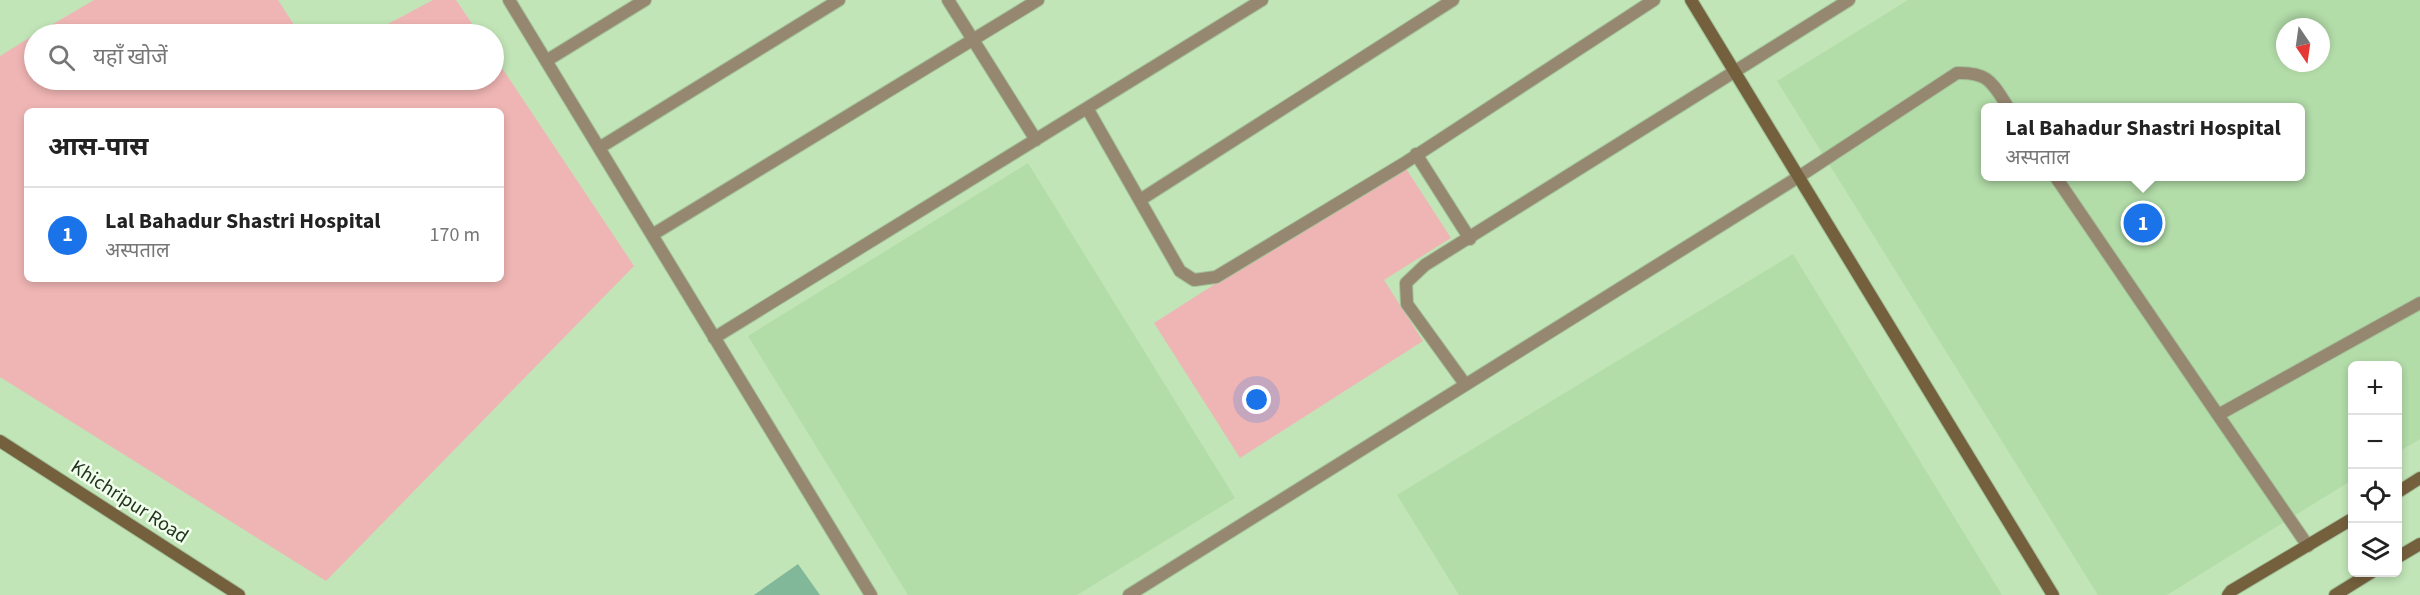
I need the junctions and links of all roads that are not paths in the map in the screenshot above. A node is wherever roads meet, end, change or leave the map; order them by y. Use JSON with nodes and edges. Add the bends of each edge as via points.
{"nodes":[{"id":1,"x":509,"y":0,"type":"edge"},
{"id":2,"x":645,"y":0,"type":"edge"},
{"id":3,"x":839,"y":0,"type":"edge"},
{"id":4,"x":948,"y":0,"type":"edge"},
{"id":5,"x":1038,"y":0,"type":"edge"},
{"id":6,"x":1262,"y":0,"type":"edge"},
{"id":7,"x":1453,"y":0,"type":"edge"},
{"id":8,"x":1654,"y":0,"type":"edge"},
{"id":9,"x":1691,"y":0,"type":"edge"},
{"id":10,"x":1849,"y":0,"type":"edge"},
{"id":11,"x":973,"y":39,"type":"junction"},
{"id":12,"x":546,"y":61,"type":"junction"},
{"id":13,"x":1735,"y":72,"type":"junction"},
{"id":14,"x":2005,"y":103,"type":"edge"},
{"id":15,"x":1087,"y":108,"type":"junction"},
{"id":16,"x":1036,"y":140,"type":"junction"},
{"id":17,"x":599,"y":147,"type":"junction"},
{"id":18,"x":1416,"y":154,"type":"junction"},
{"id":19,"x":1800,"y":176,"type":"junction"},
{"id":20,"x":2058,"y":181,"type":"edge"},
{"id":21,"x":1140,"y":200,"type":"junction"},
{"id":22,"x":652,"y":235,"type":"junction"},
{"id":23,"x":1470,"y":239,"type":"junction"},
{"id":24,"x":2420,"y":303,"type":"edge"},
{"id":25,"x":714,"y":338,"type":"junction"},
{"id":26,"x":1466,"y":384,"type":"junction"},
{"id":27,"x":2218,"y":414,"type":"junction"},
{"id":28,"x":0,"y":441,"type":"edge"},
{"id":29,"x":2420,"y":478,"type":"edge"},
{"id":30,"x":2402,"y":489,"type":"edge"},
{"id":31,"x":2348,"y":521,"type":"edge"},
{"id":32,"x":2420,"y":544,"type":"edge"},
{"id":33,"x":2308,"y":546,"type":"junction"},
{"id":34,"x":2402,"y":554,"type":"edge"},
{"id":35,"x":2365,"y":577,"type":"edge"},
{"id":36,"x":239,"y":595,"type":"edge"},
{"id":37,"x":871,"y":595,"type":"edge"},
{"id":38,"x":1129,"y":595,"type":"edge"},
{"id":39,"x":2053,"y":595,"type":"edge"},
{"id":40,"x":2228,"y":595,"type":"edge"},
{"id":41,"x":2335,"y":595,"type":"edge"}],
"edges":[{"from":1,"to":12,"type":"street"},
{"from":2,"to":12,"type":"street"},
{"from":3,"to":17,"type":"street"},
{"from":4,"to":11,"type":"street"},
{"from":5,"to":11,"type":"street"},
{"from":6,"to":15,"type":"street"},
{"from":7,"to":21,"type":"street"},
{"from":8,"to":18,"type":"street"},
{"from":9,"to":13,"type":"street"},
{"from":10,"to":13,"type":"street"},
{"from":11,"to":16,"type":"street"},
{"from":11,"to":22,"type":"street"},
{"from":12,"to":17,"type":"street"},
{"from":13,"to":19,"type":"street"},
{"from":13,"to":23,"type":"street"},
{"from":14,"to":19,"type":"street","via":[[1991,82],[1976,73],[1958,73]]},
{"from":15,"to":16,"type":"street"},
{"from":15,"to":21,"type":"street"},
{"from":16,"to":25,"type":"street"},
{"from":17,"to":22,"type":"street"},
{"from":18,"to":21,"type":"street","via":[[1216,277],[1194,280],[1180,271]]},
{"from":18,"to":23,"type":"street"},
{"from":19,"to":26,"type":"street"},
{"from":19,"to":39,"type":"street"},
{"from":20,"to":27,"type":"street"},
{"from":22,"to":25,"type":"street"},
{"from":23,"to":26,"type":"street","via":[[1425,265],[1406,283],[1407,304]]},
{"from":24,"to":27,"type":"street"},
{"from":25,"to":37,"type":"street"},
{"from":26,"to":38,"type":"street"},
{"from":27,"to":33,"type":"street"},
{"from":28,"to":36,"type":"street","name":"Khichripur Road"},
{"from":29,"to":30,"type":"street"},
{"from":31,"to":33,"type":"street"},
{"from":32,"to":34,"type":"street"},
{"from":33,"to":40,"type":"street"},
{"from":35,"to":41,"type":"street"}]}
